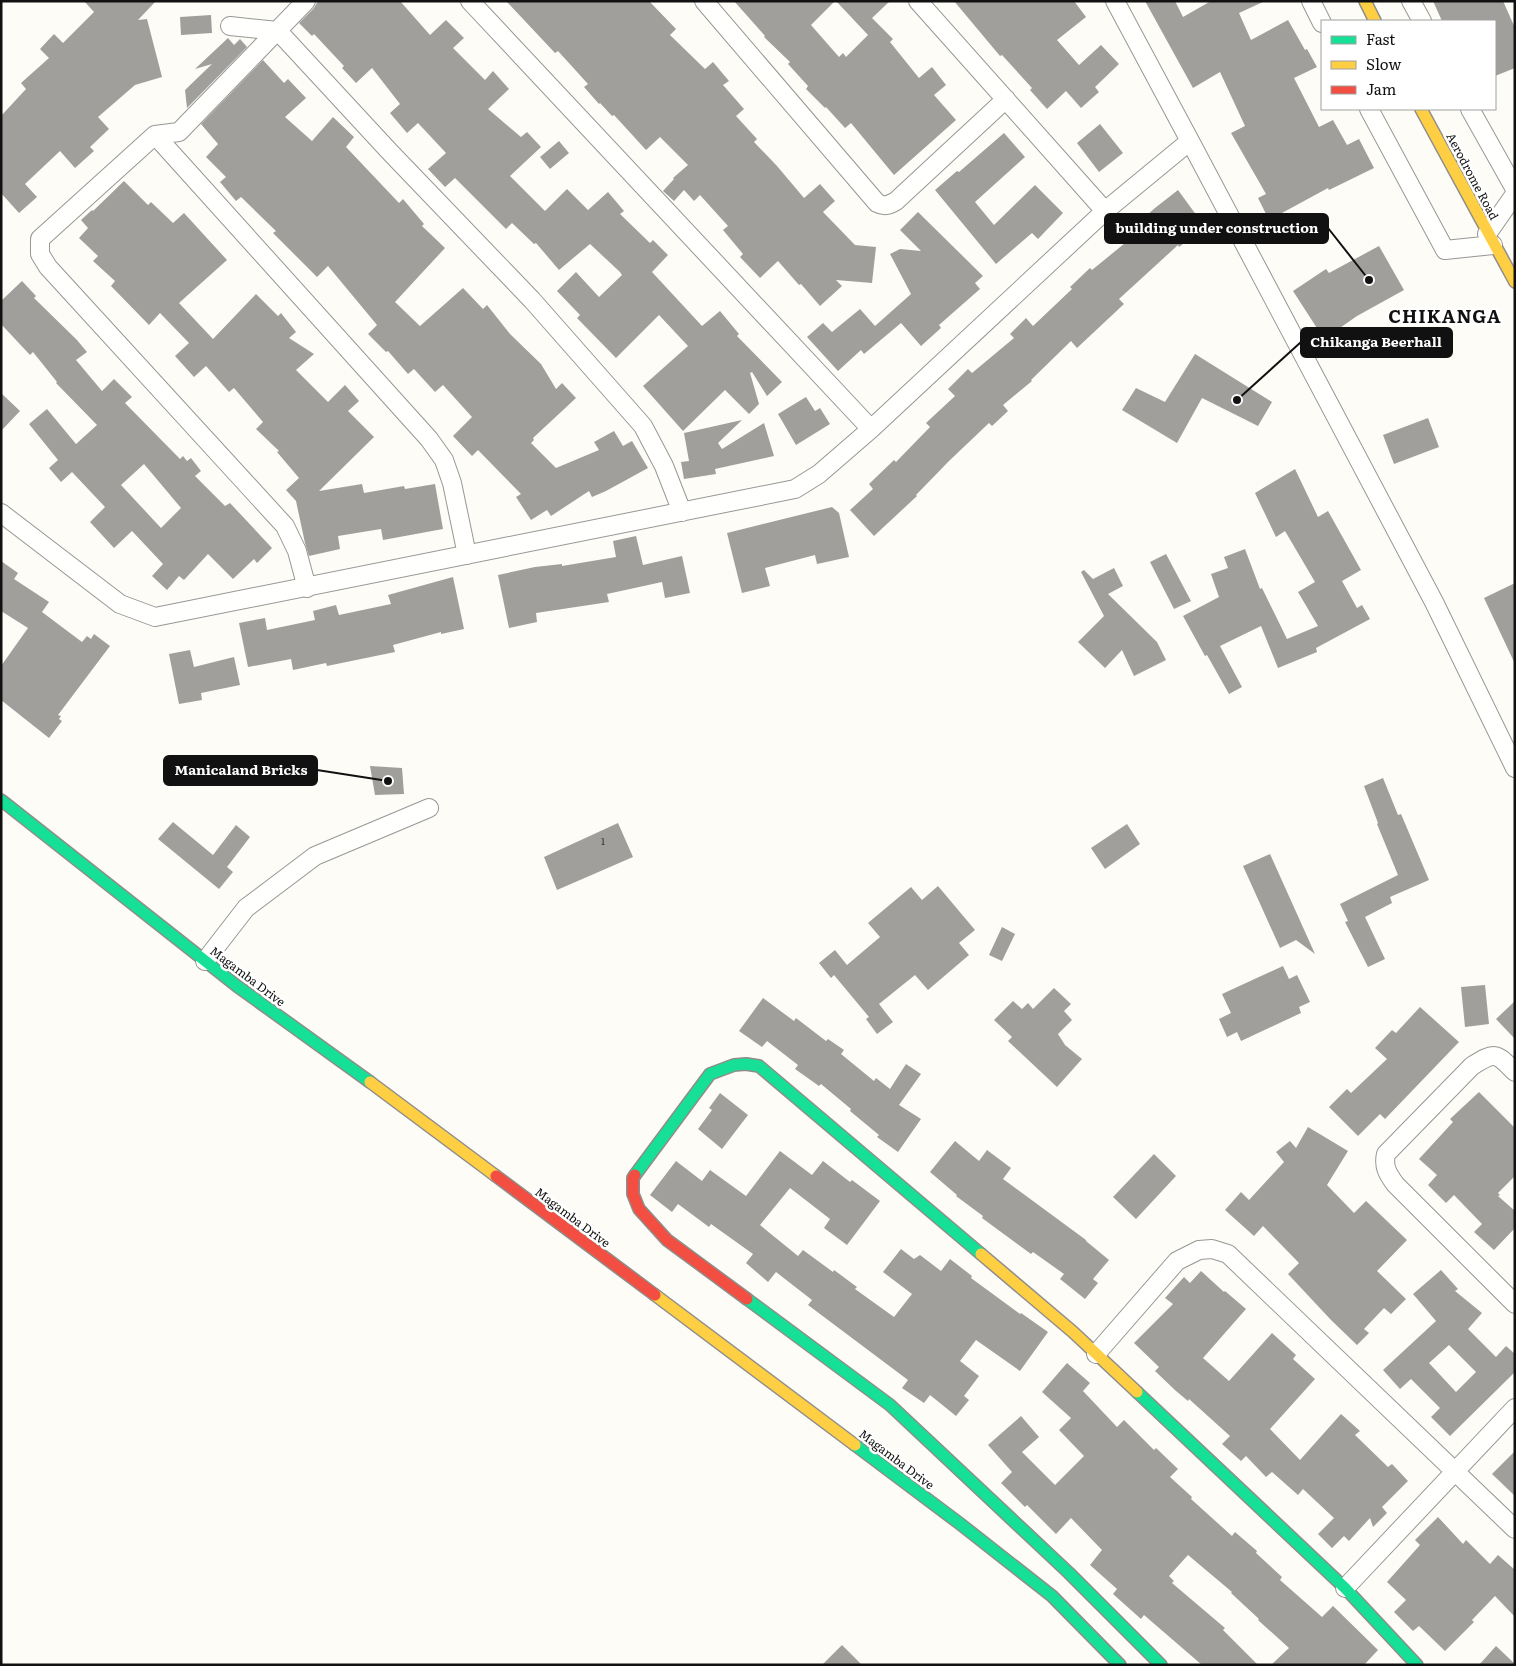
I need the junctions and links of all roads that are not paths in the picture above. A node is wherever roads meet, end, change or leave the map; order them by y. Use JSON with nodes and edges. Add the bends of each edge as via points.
{"nodes":[{"id":1,"x":306,"y":1,"type":"edge"},
{"id":2,"x":470,"y":1,"type":"edge"},
{"id":3,"x":704,"y":1,"type":"edge"},
{"id":4,"x":918,"y":1,"type":"edge"},
{"id":5,"x":1115,"y":1,"type":"edge"},
{"id":6,"x":1310,"y":1,"type":"edge"},
{"id":7,"x":1365,"y":1,"type":"edge"},
{"id":8,"x":1412,"y":1,"type":"edge"},
{"id":9,"x":1374,"y":20,"type":"edge"},
{"id":10,"x":1422,"y":20,"type":"edge"},
{"id":11,"x":1321,"y":21,"type":"edge"},
{"id":12,"x":230,"y":26,"type":"dead end"},
{"id":13,"x":278,"y":30,"type":"junction"},
{"id":14,"x":1006,"y":99,"type":"junction"},
{"id":15,"x":1370,"y":110,"type":"edge"},
{"id":16,"x":1423,"y":110,"type":"edge"},
{"id":17,"x":1471,"y":110,"type":"edge"},
{"id":18,"x":155,"y":135,"type":"junction"},
{"id":19,"x":1190,"y":141,"type":"junction"},
{"id":20,"x":1515,"y":189,"type":"edge"},
{"id":21,"x":1515,"y":194,"type":"edge"},
{"id":22,"x":1106,"y":211,"type":"junction"},
{"id":23,"x":1490,"y":239,"type":"junction"},
{"id":24,"x":1515,"y":282,"type":"edge"},
{"id":25,"x":871,"y":429,"type":"junction"},
{"id":26,"x":682,"y":512,"type":"junction"},
{"id":27,"x":1,"y":513,"type":"edge"},
{"id":28,"x":467,"y":555,"type":"junction"},
{"id":29,"x":307,"y":588,"type":"junction"},
{"id":30,"x":1515,"y":768,"type":"edge"},
{"id":31,"x":2,"y":799,"type":"edge"},
{"id":32,"x":429,"y":808,"type":"dead end"},
{"id":33,"x":205,"y":961,"type":"junction"},
{"id":34,"x":1515,"y":1072,"type":"edge"},
{"id":35,"x":1515,"y":1304,"type":"edge"},
{"id":36,"x":1096,"y":1354,"type":"junction"},
{"id":37,"x":1515,"y":1408,"type":"edge"},
{"id":38,"x":1456,"y":1471,"type":"junction"},
{"id":39,"x":1515,"y":1529,"type":"edge"},
{"id":40,"x":1345,"y":1588,"type":"junction"},
{"id":41,"x":1120,"y":1665,"type":"edge"},
{"id":42,"x":1161,"y":1665,"type":"edge"},
{"id":43,"x":1417,"y":1665,"type":"edge"}],
"edges":[{"from":1,"to":13,"type":"street"},
{"from":2,"to":25,"type":"street"},
{"from":3,"to":14,"type":"street","via":[[877,203],[884,206],[896,200]]},
{"from":4,"to":14,"type":"street"},
{"from":5,"to":19,"type":"street"},
{"from":6,"to":11,"type":"street"},
{"from":7,"to":9,"type":"street"},
{"from":8,"to":10,"type":"street"},
{"from":12,"to":13,"type":"street"},
{"from":13,"to":18,"type":"street","via":[[179,132]]},
{"from":13,"to":26,"type":"street","via":[[532,300],[643,426],[664,466]]},
{"from":14,"to":22,"type":"street"},
{"from":15,"to":23,"type":"street","via":[[1445,250]]},
{"from":16,"to":23,"type":"street","name":"Aerodrome Road"},
{"from":17,"to":20,"type":"street"},
{"from":18,"to":28,"type":"street","via":[[444,460]]},
{"from":18,"to":29,"type":"street","via":[[40,239],[40,254],[48,267],[285,526],[297,551]]},
{"from":19,"to":22,"type":"street"},
{"from":19,"to":30,"type":"street","via":[[1434,602]]},
{"from":21,"to":23,"type":"street"},
{"from":22,"to":25,"type":"street"},
{"from":23,"to":24,"type":"street","name":"Aerodrome Road"},
{"from":25,"to":26,"type":"street","via":[[819,474],[795,489]]},
{"from":26,"to":28,"type":"street"},
{"from":27,"to":29,"type":"street","via":[[120,604],[155,617]]},
{"from":28,"to":29,"type":"street"},
{"from":31,"to":33,"type":"street","name":"Magamba Drive"},
{"from":32,"to":33,"type":"street","via":[[315,856],[246,908]]},
{"from":33,"to":41,"type":"street","name":"Magamba Drive","via":[[913,1488],[1052,1596]]},
{"from":34,"to":35,"type":"street","via":[[1500,1057],[1485,1058],[1472,1066],[1386,1154],[1384,1163],[1395,1184]]},
{"from":36,"to":38,"type":"street","via":[[1177,1261],[1199,1250],[1212,1248],[1228,1254]]},
{"from":36,"to":40,"type":"street"},
{"from":36,"to":42,"type":"street","via":[[759,1066],[746,1062],[720,1068],[710,1074],[633,1178],[633,1194],[639,1209],[667,1240],[890,1405],[1069,1573]]},
{"from":37,"to":38,"type":"street"},
{"from":38,"to":39,"type":"street"},
{"from":38,"to":40,"type":"street"},
{"from":40,"to":43,"type":"street"}]}
